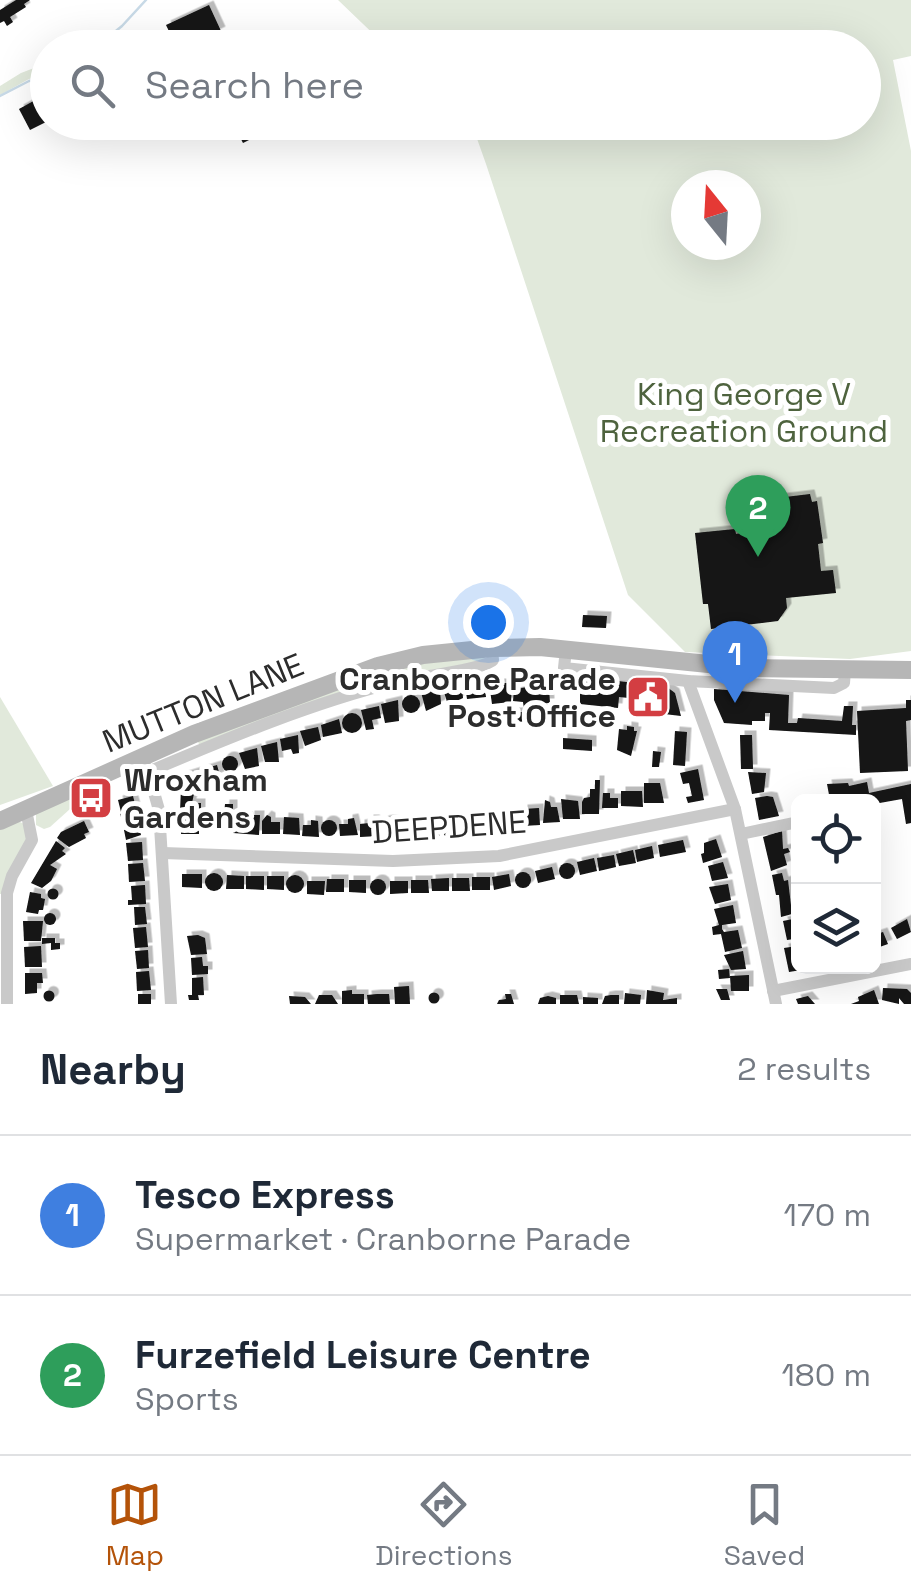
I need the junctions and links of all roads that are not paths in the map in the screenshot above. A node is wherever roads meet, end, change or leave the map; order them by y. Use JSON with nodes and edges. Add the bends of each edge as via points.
{"nodes":[{"id":1,"x":565,"y":659,"type":"junction"},
{"id":2,"x":911,"y":670,"type":"edge"},
{"id":3,"x":845,"y":671,"type":"junction"},
{"id":4,"x":688,"y":682,"type":"junction"},
{"id":5,"x":145,"y":764,"type":"junction"},
{"id":6,"x":26,"y":810,"type":"junction"},
{"id":7,"x":735,"y":810,"type":"junction"},
{"id":8,"x":0,"y":822,"type":"edge"},
{"id":9,"x":791,"y":823,"type":"edge"},
{"id":10,"x":741,"y":834,"type":"junction"},
{"id":11,"x":163,"y":853,"type":"junction"},
{"id":12,"x":911,"y":964,"type":"edge"},
{"id":13,"x":775,"y":998,"type":"edge"},
{"id":14,"x":7,"y":1004,"type":"edge"},
{"id":15,"x":172,"y":1004,"type":"edge"}],
"edges":[{"from":1,"to":3,"type":"main road","name":"MUTTON LANE"},
{"from":1,"to":4,"type":"street"},
{"from":1,"to":5,"type":"main road","name":"MUTTON LANE","via":[[492,648],[378,666]]},
{"from":2,"to":3,"type":"main road","name":"MUTTON LANE"},
{"from":3,"to":4,"type":"street","via":[[844,682],[834,688]]},
{"from":4,"to":7,"type":"street"},
{"from":5,"to":6,"type":"main road","name":"MUTTON LANE"},
{"from":5,"to":11,"type":"street"},
{"from":6,"to":8,"type":"main road","name":"MUTTON LANE"},
{"from":6,"to":14,"type":"street","via":[[32,840],[7,893]]},
{"from":7,"to":10,"type":"street"},
{"from":7,"to":11,"type":"street","name":"DEEPDENE","via":[[499,856],[393,862]]},
{"from":9,"to":10,"type":"street"},
{"from":10,"to":13,"type":"street"},
{"from":11,"to":15,"type":"street"},
{"from":12,"to":13,"type":"street"}]}
